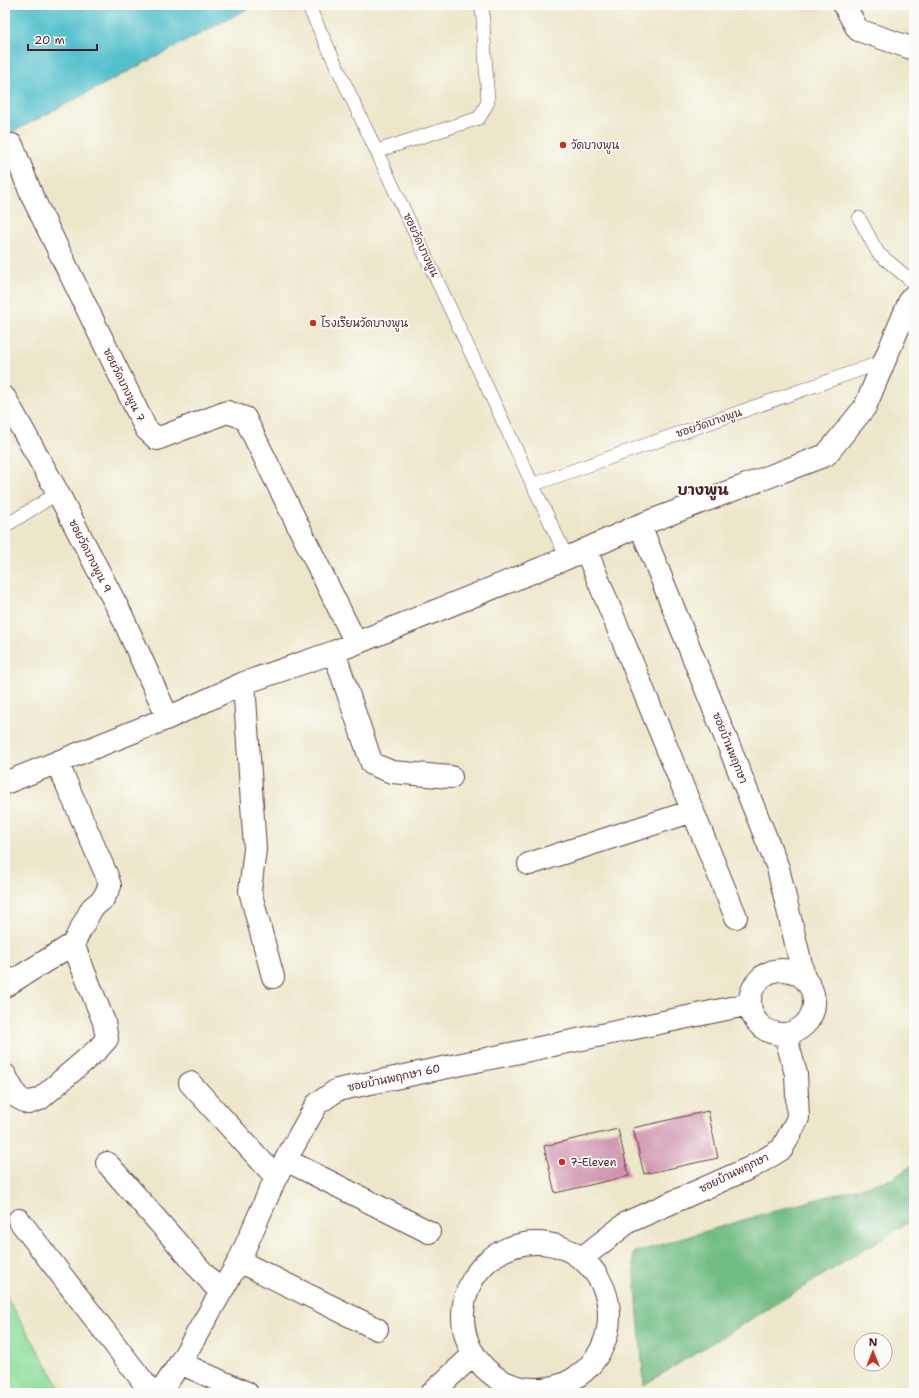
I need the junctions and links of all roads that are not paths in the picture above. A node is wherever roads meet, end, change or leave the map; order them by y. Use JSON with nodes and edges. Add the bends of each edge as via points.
{"nodes":[{"id":1,"x":308,"y":5,"type":"edge"},
{"id":2,"x":482,"y":5,"type":"edge"},
{"id":3,"x":844,"y":5,"type":"edge"},
{"id":4,"x":914,"y":48,"type":"edge"},
{"id":5,"x":12,"y":145,"type":"dead end"},
{"id":6,"x":377,"y":151,"type":"junction"},
{"id":7,"x":859,"y":218,"type":"dead end"},
{"id":8,"x":914,"y":283,"type":"edge"},
{"id":9,"x":914,"y":296,"type":"edge"},
{"id":10,"x":885,"y":361,"type":"junction"},
{"id":11,"x":5,"y":398,"type":"edge"},
{"id":12,"x":532,"y":485,"type":"junction"},
{"id":13,"x":58,"y":493,"type":"junction"},
{"id":14,"x":640,"y":525,"type":"junction"},
{"id":15,"x":5,"y":526,"type":"edge"},
{"id":16,"x":576,"y":554,"type":"junction"},
{"id":17,"x":356,"y":643,"type":"junction"},
{"id":18,"x":334,"y":652,"type":"junction"},
{"id":19,"x":244,"y":683,"type":"junction"},
{"id":20,"x":168,"y":718,"type":"junction"},
{"id":21,"x":57,"y":762,"type":"junction"},
{"id":22,"x":451,"y":777,"type":"dead end"},
{"id":23,"x":5,"y":783,"type":"edge"},
{"id":24,"x":693,"y":811,"type":"junction"},
{"id":25,"x":529,"y":864,"type":"dead end"},
{"id":26,"x":736,"y":917,"type":"dead end"},
{"id":27,"x":73,"y":944,"type":"junction"},
{"id":28,"x":273,"y":977,"type":"dead end"},
{"id":29,"x":804,"y":977,"type":"junction"},
{"id":30,"x":5,"y":986,"type":"edge"},
{"id":31,"x":750,"y":1004,"type":"junction"},
{"id":32,"x":785,"y":1034,"type":"junction"},
{"id":33,"x":5,"y":1075,"type":"edge"},
{"id":34,"x":190,"y":1083,"type":"dead end"},
{"id":35,"x":107,"y":1163,"type":"dead end"},
{"id":36,"x":281,"y":1168,"type":"junction"},
{"id":37,"x":19,"y":1220,"type":"dead end"},
{"id":38,"x":429,"y":1232,"type":"dead end"},
{"id":39,"x":582,"y":1258,"type":"junction"},
{"id":40,"x":239,"y":1261,"type":"junction"},
{"id":41,"x":220,"y":1292,"type":"junction"},
{"id":42,"x":376,"y":1330,"type":"dead end"},
{"id":43,"x":474,"y":1354,"type":"junction"},
{"id":44,"x":180,"y":1363,"type":"junction"},
{"id":45,"x":549,"y":1390,"type":"edge"},
{"id":46,"x":152,"y":1393,"type":"edge"},
{"id":47,"x":160,"y":1393,"type":"edge"},
{"id":48,"x":247,"y":1393,"type":"edge"},
{"id":49,"x":432,"y":1393,"type":"edge"}],
"edges":[{"from":1,"to":6,"type":"lane","name":"ซอยวัดบางพูน"},
{"from":2,"to":6,"type":"lane","via":[[488,102],[479,118]]},
{"from":3,"to":4,"type":"street","via":[[858,30]]},
{"from":5,"to":17,"type":"street","name":"ซอยวัดบางพูน 7","via":[[32,196],[146,429],[157,439],[227,412],[245,418]]},
{"from":6,"to":12,"type":"lane","name":"ซอยวัดบางพูน"},
{"from":7,"to":8,"type":"lane","via":[[878,254]]},
{"from":9,"to":10,"type":"street"},
{"from":10,"to":12,"type":"lane","name":"ซอยวัดบางพูน"},
{"from":10,"to":14,"type":"street","via":[[865,407],[826,455]]},
{"from":11,"to":13,"type":"street","name":"ซอยวัดบางพูน 9"},
{"from":12,"to":16,"type":"lane","name":"ซอยวัดบางพูน"},
{"from":13,"to":15,"type":"lane"},
{"from":13,"to":20,"type":"street","name":"ซอยวัดบางพูน 9","via":[[121,614]]},
{"from":14,"to":16,"type":"street"},
{"from":14,"to":29,"type":"street","name":"ซอยบ้านพฤกษา","via":[[778,868]]},
{"from":16,"to":17,"type":"street"},
{"from":16,"to":24,"type":"street"},
{"from":17,"to":18,"type":"street"},
{"from":18,"to":19,"type":"street"},
{"from":18,"to":22,"type":"street","via":[[372,764],[392,772]]},
{"from":19,"to":20,"type":"street"},
{"from":19,"to":28,"type":"street","via":[[255,849],[250,891]]},
{"from":20,"to":21,"type":"street"},
{"from":21,"to":23,"type":"street"},
{"from":21,"to":27,"type":"street","via":[[108,876],[110,886],[103,899],[92,908]]},
{"from":24,"to":25,"type":"street"},
{"from":24,"to":26,"type":"street"},
{"from":27,"to":30,"type":"street"},
{"from":27,"to":33,"type":"street","via":[[104,1022],[107,1039],[40,1099],[28,1103],[17,1097]]},
{"from":29,"to":31,"type":"street","via":[[793,971],[780,969],[768,973],[758,980]]},
{"from":29,"to":32,"type":"street","name":"ซอยบ้านพฤกษา","via":[[812,986],[815,999],[813,1012],[807,1023]]},
{"from":31,"to":32,"type":"street","via":[[752,1016],[761,1026],[772,1032]]},
{"from":31,"to":36,"type":"street","name":"ซอยบ้านพฤกษา 60","via":[[337,1090],[318,1104]]},
{"from":32,"to":39,"type":"street","name":"ซอยบ้านพฤกษา","via":[[796,1074],[798,1118],[782,1149],[752,1167],[628,1222]]},
{"from":34,"to":36,"type":"street"},
{"from":35,"to":41,"type":"street"},
{"from":36,"to":38,"type":"street"},
{"from":36,"to":40,"type":"street","name":"ซอยบ้านพฤกษา 60"},
{"from":37,"to":46,"type":"street"},
{"from":39,"to":43,"type":"street","via":[[556,1245],[527,1243],[513,1246],[488,1261],[470,1284],[465,1298],[465,1334]]},
{"from":39,"to":45,"type":"street","via":[[600,1280],[606,1293],[610,1321],[607,1335],[595,1360],[585,1370],[574,1379]]},
{"from":40,"to":41,"type":"street","name":"ซอยบ้านพฤกษา 60"},
{"from":40,"to":42,"type":"street"},
{"from":41,"to":44,"type":"street","name":"ซอยบ้านพฤกษา 60"},
{"from":43,"to":45,"type":"street","via":[[489,1372],[510,1384]]},
{"from":43,"to":49,"type":"street"},
{"from":44,"to":47,"type":"street","name":"ซอยบ้านพฤกษา 60"},
{"from":44,"to":48,"type":"street"}]}
